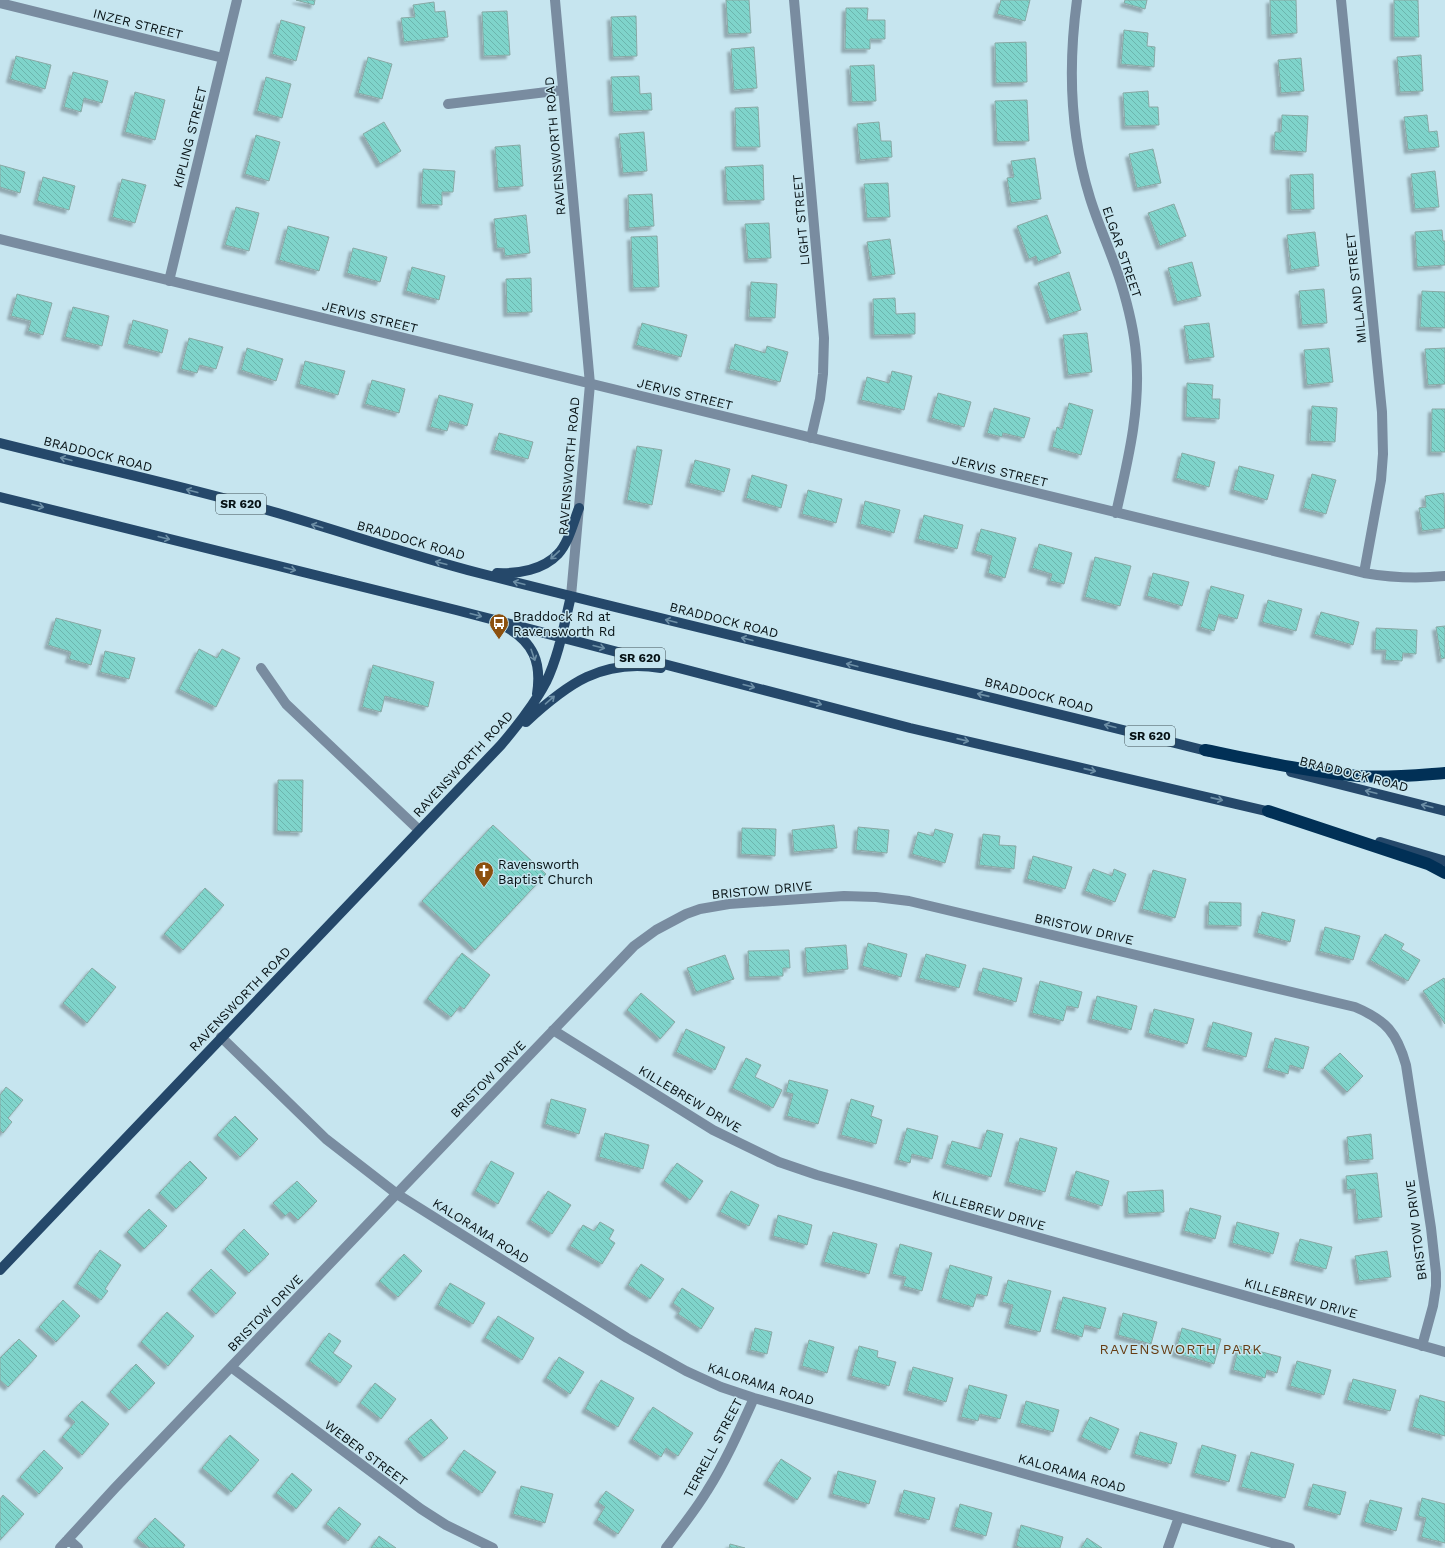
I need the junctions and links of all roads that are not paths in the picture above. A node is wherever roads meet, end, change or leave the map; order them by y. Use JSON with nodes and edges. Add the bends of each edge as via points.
{"nodes":[{"id":1,"x":237,"y":0,"type":"edge"},
{"id":2,"x":555,"y":0,"type":"edge"},
{"id":3,"x":794,"y":0,"type":"edge"},
{"id":4,"x":1077,"y":0,"type":"edge"},
{"id":5,"x":1341,"y":0,"type":"edge"},
{"id":6,"x":0,"y":3,"type":"edge"},
{"id":7,"x":223,"y":58,"type":"junction"},
{"id":8,"x":563,"y":90,"type":"junction"},
{"id":9,"x":448,"y":104,"type":"dead end"},
{"id":10,"x":0,"y":239,"type":"edge"},
{"id":11,"x":169,"y":281,"type":"junction"},
{"id":12,"x":590,"y":384,"type":"junction"},
{"id":13,"x":811,"y":438,"type":"junction"},
{"id":14,"x":0,"y":443,"type":"edge"},
{"id":15,"x":0,"y":497,"type":"edge"},
{"id":16,"x":579,"y":508,"type":"junction"},
{"id":17,"x":1116,"y":513,"type":"junction"},
{"id":18,"x":479,"y":573,"type":"junction"},
{"id":19,"x":1364,"y":573,"type":"junction"},
{"id":20,"x":1445,"y":576,"type":"edge"},
{"id":21,"x":571,"y":596,"type":"junction"},
{"id":22,"x":496,"y":620,"type":"junction"},
{"id":23,"x":561,"y":638,"type":"junction"},
{"id":24,"x":261,"y":668,"type":"dead end"},
{"id":25,"x":719,"y":678,"type":"junction"},
{"id":26,"x":536,"y":699,"type":"junction"},
{"id":27,"x":501,"y":745,"type":"junction"},
{"id":28,"x":1205,"y":750,"type":"junction"},
{"id":29,"x":1445,"y":773,"type":"edge"},
{"id":30,"x":1268,"y":811,"type":"junction"},
{"id":31,"x":1445,"y":811,"type":"edge"},
{"id":32,"x":419,"y":830,"type":"junction"},
{"id":33,"x":1445,"y":861,"type":"edge"},
{"id":34,"x":1445,"y":873,"type":"edge"},
{"id":35,"x":553,"y":1030,"type":"junction"},
{"id":36,"x":222,"y":1037,"type":"junction"},
{"id":37,"x":397,"y":1194,"type":"junction"},
{"id":38,"x":0,"y":1270,"type":"edge"},
{"id":39,"x":1422,"y":1346,"type":"junction"},
{"id":40,"x":1445,"y":1352,"type":"edge"},
{"id":41,"x":232,"y":1367,"type":"junction"},
{"id":42,"x":754,"y":1398,"type":"junction"},
{"id":43,"x":1179,"y":1517,"type":"junction"},
{"id":44,"x":68,"y":1539,"type":"junction"},
{"id":45,"x":60,"y":1548,"type":"edge"},
{"id":46,"x":78,"y":1548,"type":"edge"},
{"id":47,"x":493,"y":1548,"type":"edge"},
{"id":48,"x":666,"y":1548,"type":"edge"},
{"id":49,"x":1168,"y":1548,"type":"edge"},
{"id":50,"x":1290,"y":1548,"type":"edge"}],
"edges":[{"from":1,"to":7,"type":"street","name":"KIPLING STREET"},
{"from":2,"to":8,"type":"street","name":"RAVENSWORTH ROAD"},
{"from":3,"to":13,"type":"street","name":"LIGHT STREET","via":[[824,338],[820,399]]},
{"from":4,"to":17,"type":"street","name":"ELGAR STREET","via":[[1071,71],[1080,159],[1090,198],[1121,283],[1132,325],[1136,355],[1135,425]]},
{"from":5,"to":19,"type":"street","name":"MILLAND STREET","via":[[1382,412],[1381,480]]},
{"from":6,"to":7,"type":"street","name":"INZER STREET"},
{"from":7,"to":11,"type":"street","name":"KIPLING STREET"},
{"from":8,"to":9,"type":"street"},
{"from":8,"to":12,"type":"street","name":"RAVENSWORTH ROAD"},
{"from":10,"to":11,"type":"street","name":"JERVIS STREET"},
{"from":11,"to":12,"type":"street","name":"JERVIS STREET"},
{"from":12,"to":13,"type":"street","name":"JERVIS STREET"},
{"from":12,"to":16,"type":"street","name":"RAVENSWORTH ROAD"},
{"from":13,"to":17,"type":"street","name":"JERVIS STREET"},
{"from":18,"to":14,"type":"main road","name":"BRADDOCK ROAD","number":"SR 620","one_way":true,"via":[[273,512]]},
{"from":15,"to":22,"type":"main road","number":"SR 620","one_way":true},
{"from":16,"to":18,"type":"main road","one_way":true,"via":[[567,539],[558,553],[544,564],[509,574]]},
{"from":16,"to":21,"type":"street","name":"RAVENSWORTH ROAD"},
{"from":17,"to":19,"type":"street","name":"JERVIS STREET"},
{"from":21,"to":18,"type":"main road","name":"BRADDOCK ROAD","number":"SR 620","one_way":true},
{"from":19,"to":20,"type":"street","via":[[1392,578]]},
{"from":21,"to":23,"type":"main road","name":"RAVENSWORTH ROAD"},
{"from":28,"to":21,"type":"main road","name":"BRADDOCK ROAD","number":"SR 620","one_way":true},
{"from":22,"to":23,"type":"main road","number":"SR 620"},
{"from":22,"to":26,"type":"main road","one_way":true,"via":[[519,634],[530,647],[538,674]]},
{"from":23,"to":25,"type":"main road","number":"SR 620","one_way":true},
{"from":23,"to":26,"type":"main road","name":"RAVENSWORTH ROAD","via":[[557,655]]},
{"from":24,"to":32,"type":"street","via":[[286,704]]},
{"from":27,"to":25,"type":"main road","one_way":true,"via":[[558,693],[606,669],[628,666],[656,668]]},
{"from":25,"to":30,"type":"main road","number":"SR 620","one_way":true,"via":[[910,728]]},
{"from":26,"to":27,"type":"main road","name":"RAVENSWORTH ROAD"},
{"from":27,"to":32,"type":"main road","name":"RAVENSWORTH ROAD"},
{"from":28,"to":29,"type":"highway","via":[[1307,770],[1361,776]]},
{"from":31,"to":28,"type":"main road","name":"BRADDOCK ROAD","number":"SR 620","one_way":true},
{"from":30,"to":33,"type":"main road","number":"SR 620"},
{"from":30,"to":34,"type":"highway","via":[[1421,862]]},
{"from":32,"to":36,"type":"main road","name":"RAVENSWORTH ROAD"},
{"from":35,"to":37,"type":"street","name":"BRISTOW DRIVE"},
{"from":35,"to":39,"type":"street","name":"KILLEBREW DRIVE","via":[[713,1130],[780,1162],[825,1177]]},
{"from":35,"to":39,"type":"street","name":"BRISTOW DRIVE","via":[[634,946],[656,930],[686,914],[729,904],[844,896],[909,901],[1355,1007],[1386,1025],[1401,1047],[1406,1065],[1436,1273],[1433,1306]]},
{"from":36,"to":37,"type":"street","name":"KALORAMA ROAD","via":[[326,1139]]},
{"from":36,"to":38,"type":"main road","name":"RAVENSWORTH ROAD"},
{"from":37,"to":41,"type":"street","name":"BRISTOW DRIVE"},
{"from":37,"to":42,"type":"street","name":"KALORAMA ROAD","via":[[627,1338],[686,1371]]},
{"from":39,"to":40,"type":"street","name":"KILLEBREW DRIVE"},
{"from":41,"to":44,"type":"street","name":"BRISTOW DRIVE"},
{"from":41,"to":47,"type":"street","name":"WEBER STREET","via":[[421,1509],[446,1525]]},
{"from":42,"to":43,"type":"street","name":"KALORAMA ROAD"},
{"from":42,"to":48,"type":"street","name":"TERRELL STREET","via":[[731,1448],[708,1489]]},
{"from":43,"to":49,"type":"street"},
{"from":43,"to":50,"type":"street","name":"KALORAMA ROAD"},
{"from":44,"to":45,"type":"street","name":"BRISTOW DRIVE"},
{"from":44,"to":46,"type":"street"}]}
